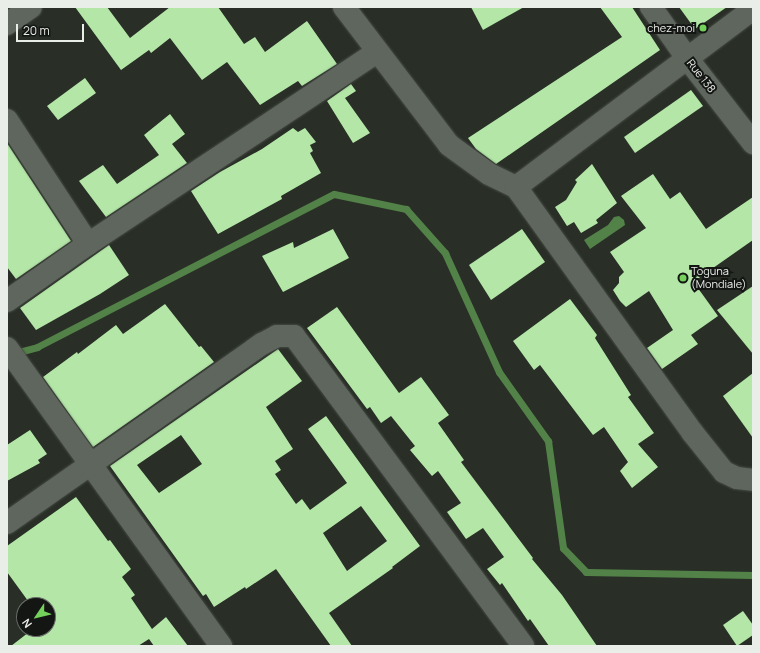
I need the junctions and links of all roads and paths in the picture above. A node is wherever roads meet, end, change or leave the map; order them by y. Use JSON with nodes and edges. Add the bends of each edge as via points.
{"nodes":[{"id":1,"x":31,"y":7,"type":"edge"},
{"id":2,"x":344,"y":7,"type":"edge"},
{"id":3,"x":651,"y":7,"type":"edge"},
{"id":4,"x":753,"y":9,"type":"edge"},
{"id":5,"x":7,"y":24,"type":"edge"},
{"id":6,"x":377,"y":52,"type":"junction"},
{"id":7,"x":687,"y":58,"type":"junction"},
{"id":8,"x":7,"y":120,"type":"edge"},
{"id":9,"x":753,"y":143,"type":"edge"},
{"id":10,"x":516,"y":187,"type":"junction"},
{"id":11,"x":88,"y":244,"type":"junction"},
{"id":12,"x":7,"y":301,"type":"edge"},
{"id":13,"x":7,"y":348,"type":"edge"},
{"id":14,"x":91,"y":463,"type":"junction"},
{"id":15,"x":753,"y":480,"type":"edge"},
{"id":16,"x":7,"y":524,"type":"edge"},
{"id":17,"x":221,"y":646,"type":"edge"},
{"id":18,"x":523,"y":646,"type":"edge"}],
"edges":[{"from":1,"to":5,"type":"street"},
{"from":2,"to":6,"type":"street"},
{"from":3,"to":7,"type":"street","name":"Rue 138"},
{"from":4,"to":7,"type":"street"},
{"from":6,"to":10,"type":"street","via":[[449,145],[489,174]]},
{"from":6,"to":11,"type":"street"},
{"from":7,"to":9,"type":"street","name":"Rue 138"},
{"from":7,"to":10,"type":"street"},
{"from":8,"to":11,"type":"street"},
{"from":10,"to":15,"type":"street","via":[[692,432],[724,472],[736,478]]},
{"from":11,"to":12,"type":"street"},
{"from":13,"to":14,"type":"street"},
{"from":14,"to":16,"type":"street"},
{"from":14,"to":17,"type":"street"},
{"from":14,"to":18,"type":"street","via":[[262,344],[277,336],[294,336]]}]}
